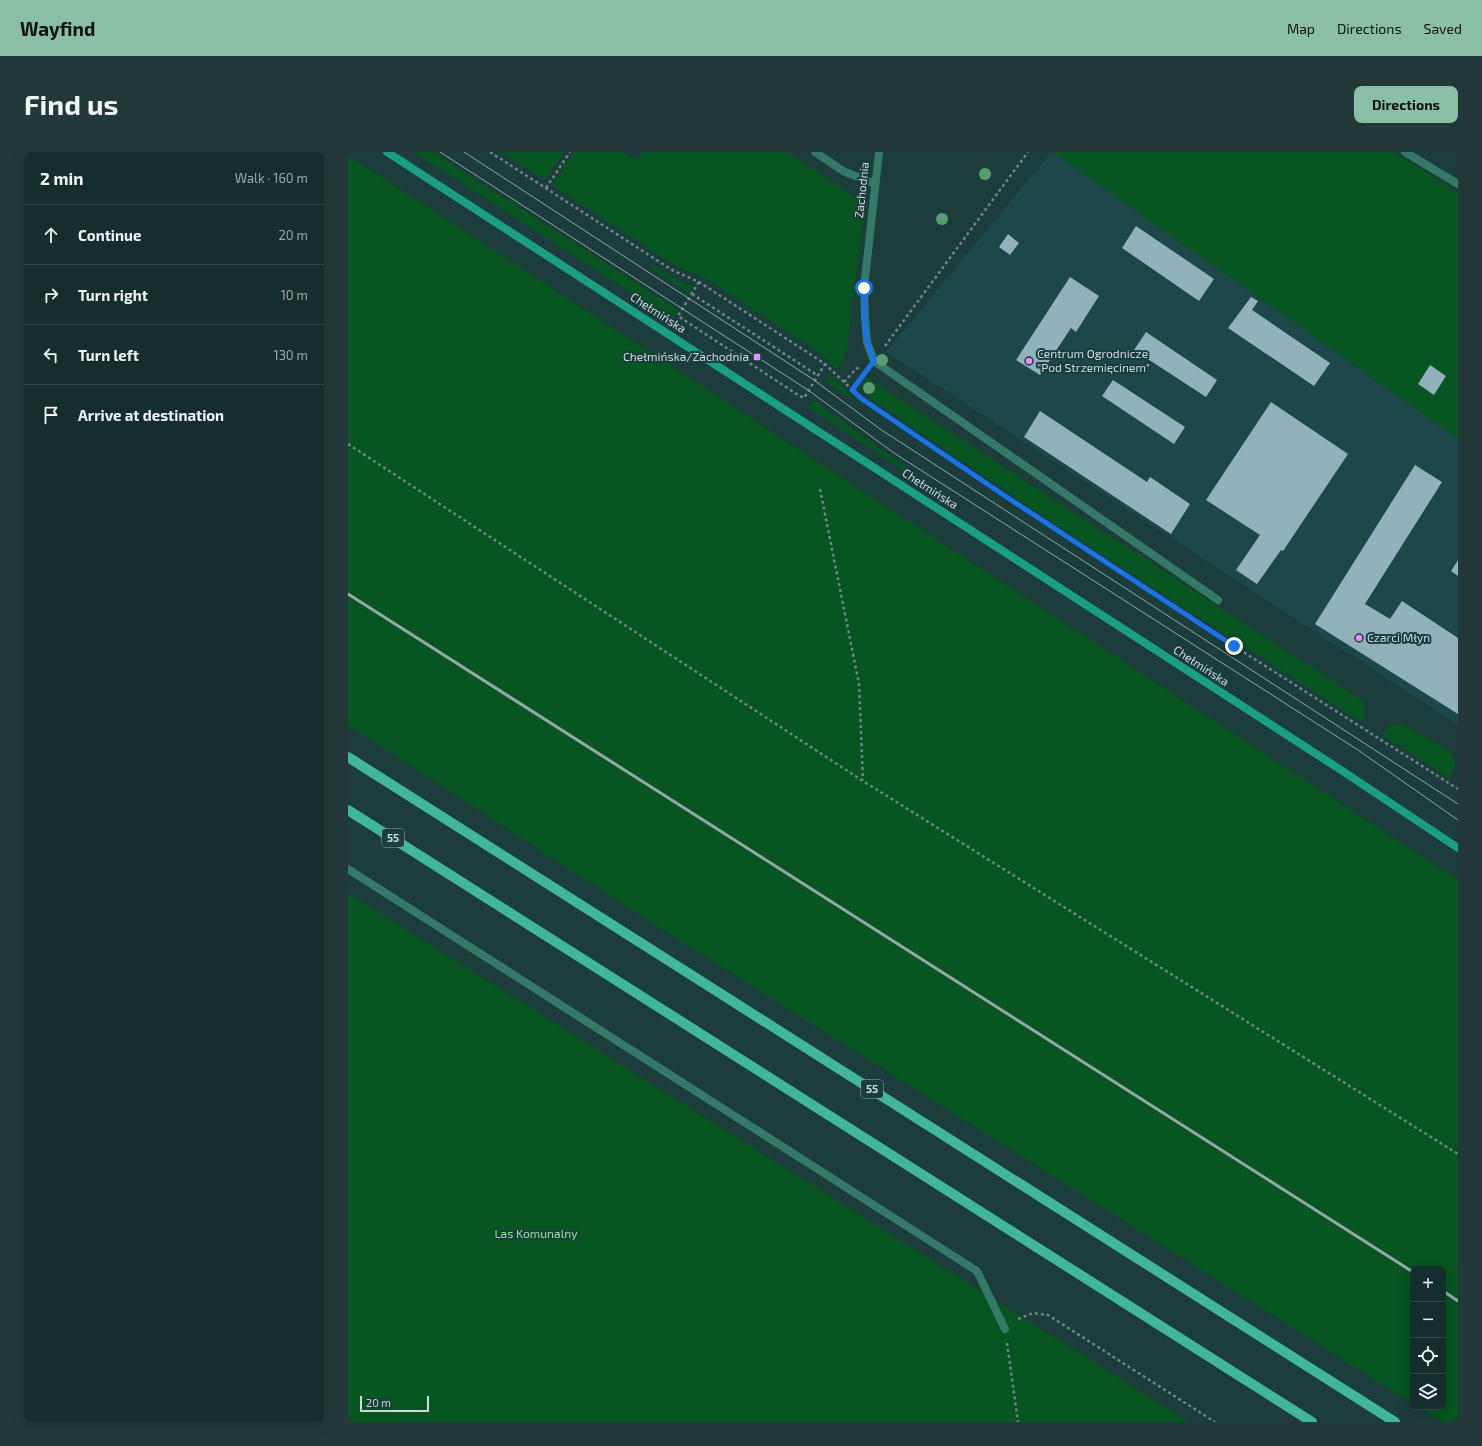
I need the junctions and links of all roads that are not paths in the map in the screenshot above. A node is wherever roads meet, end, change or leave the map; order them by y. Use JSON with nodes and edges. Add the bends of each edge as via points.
{"nodes":[{"id":1,"x":387,"y":152,"type":"edge"},
{"id":2,"x":815,"y":152,"type":"edge"},
{"id":3,"x":879,"y":152,"type":"edge"},
{"id":4,"x":1405,"y":152,"type":"edge"},
{"id":5,"x":875,"y":184,"type":"junction"},
{"id":6,"x":1458,"y":184,"type":"edge"},
{"id":7,"x":1218,"y":600,"type":"dead end"},
{"id":8,"x":348,"y":757,"type":"edge"},
{"id":9,"x":348,"y":810,"type":"edge"},
{"id":10,"x":1458,"y":848,"type":"edge"},
{"id":11,"x":348,"y":869,"type":"edge"},
{"id":12,"x":1005,"y":1329,"type":"road end"},
{"id":13,"x":1312,"y":1422,"type":"edge"},
{"id":14,"x":1395,"y":1422,"type":"edge"}],
"edges":[{"from":1,"to":10,"type":"main road","name":"Chełmińska"},
{"from":2,"to":5,"type":"street","via":[[843,171]]},
{"from":3,"to":5,"type":"street","name":"Zachodnia"},
{"from":4,"to":6,"type":"street"},
{"from":5,"to":7,"type":"street","name":"Zachodnia","via":[[864,288],[867,342],[874,361]]},
{"from":8,"to":14,"type":"main road","number":"55"},
{"from":9,"to":13,"type":"main road","number":"55"},
{"from":11,"to":12,"type":"street","via":[[977,1271]]}]}
